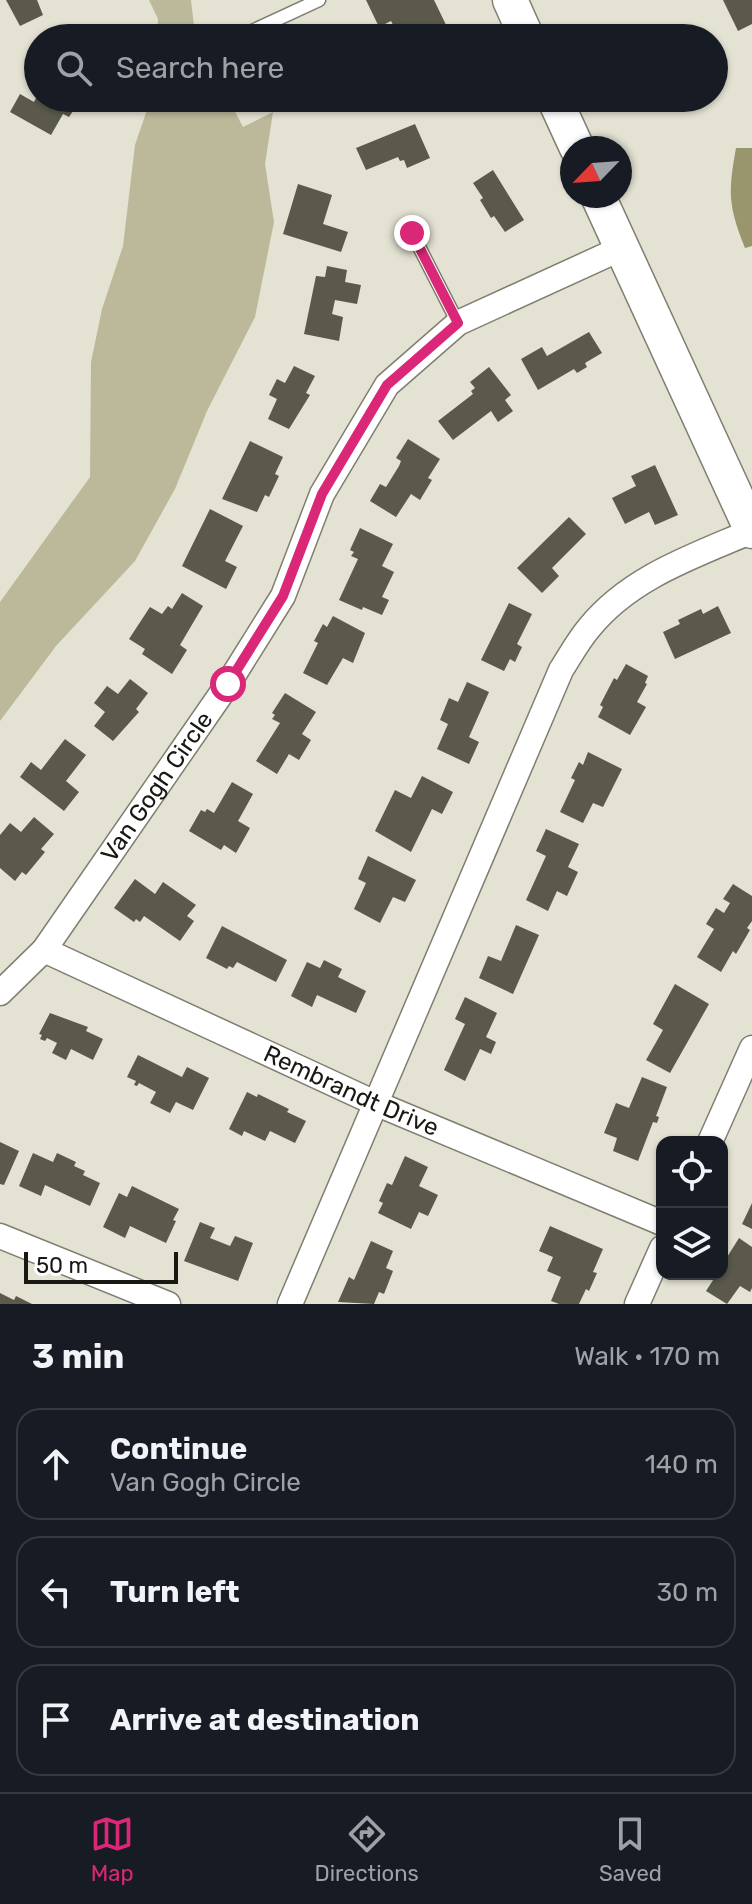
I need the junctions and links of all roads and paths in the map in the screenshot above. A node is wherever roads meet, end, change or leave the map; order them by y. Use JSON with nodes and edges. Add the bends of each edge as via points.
{"nodes":[{"id":1,"x":319,"y":0,"type":"edge"},
{"id":2,"x":510,"y":0,"type":"edge"},
{"id":3,"x":267,"y":24,"type":"edge"},
{"id":4,"x":521,"y":24,"type":"edge"},
{"id":5,"x":560,"y":112,"type":"edge"},
{"id":6,"x":571,"y":136,"type":"edge"},
{"id":7,"x":604,"y":208,"type":"edge"},
{"id":8,"x":412,"y":233,"type":"dead end"},
{"id":9,"x":622,"y":248,"type":"junction"},
{"id":10,"x":458,"y":323,"type":"junction"},
{"id":11,"x":752,"y":531,"type":"edge"},
{"id":12,"x":44,"y":950,"type":"junction"},
{"id":13,"x":0,"y":993,"type":"edge"},
{"id":14,"x":752,"y":1048,"type":"edge"},
{"id":15,"x":375,"y":1103,"type":"junction"},
{"id":16,"x":713,"y":1136,"type":"edge"},
{"id":17,"x":656,"y":1220,"type":"edge"},
{"id":18,"x":0,"y":1236,"type":"edge"},
{"id":19,"x":656,"y":1261,"type":"edge"},
{"id":20,"x":168,"y":1304,"type":"edge"},
{"id":21,"x":290,"y":1304,"type":"edge"},
{"id":22,"x":637,"y":1304,"type":"edge"}],
"edges":[{"from":1,"to":3,"type":"lane"},
{"from":2,"to":4,"type":"main road"},
{"from":5,"to":6,"type":"main road"},
{"from":7,"to":9,"type":"main road"},
{"from":8,"to":10,"type":"lane"},
{"from":9,"to":10,"type":"street","name":"Van Gogh Circle"},
{"from":9,"to":11,"type":"main road"},
{"from":10,"to":12,"type":"street","name":"Van Gogh Circle","via":[[387,385],[322,494],[283,596]]},
{"from":11,"to":15,"type":"street","via":[[645,580],[581,639],[561,670]]},
{"from":12,"to":13,"type":"street","name":"Van Gogh Circle"},
{"from":12,"to":15,"type":"street","name":"Rembrandt Drive"},
{"from":14,"to":16,"type":"street"},
{"from":15,"to":17,"type":"street","name":"Rembrandt Drive"},
{"from":15,"to":21,"type":"street"},
{"from":18,"to":20,"type":"street"},
{"from":19,"to":22,"type":"street"}]}
